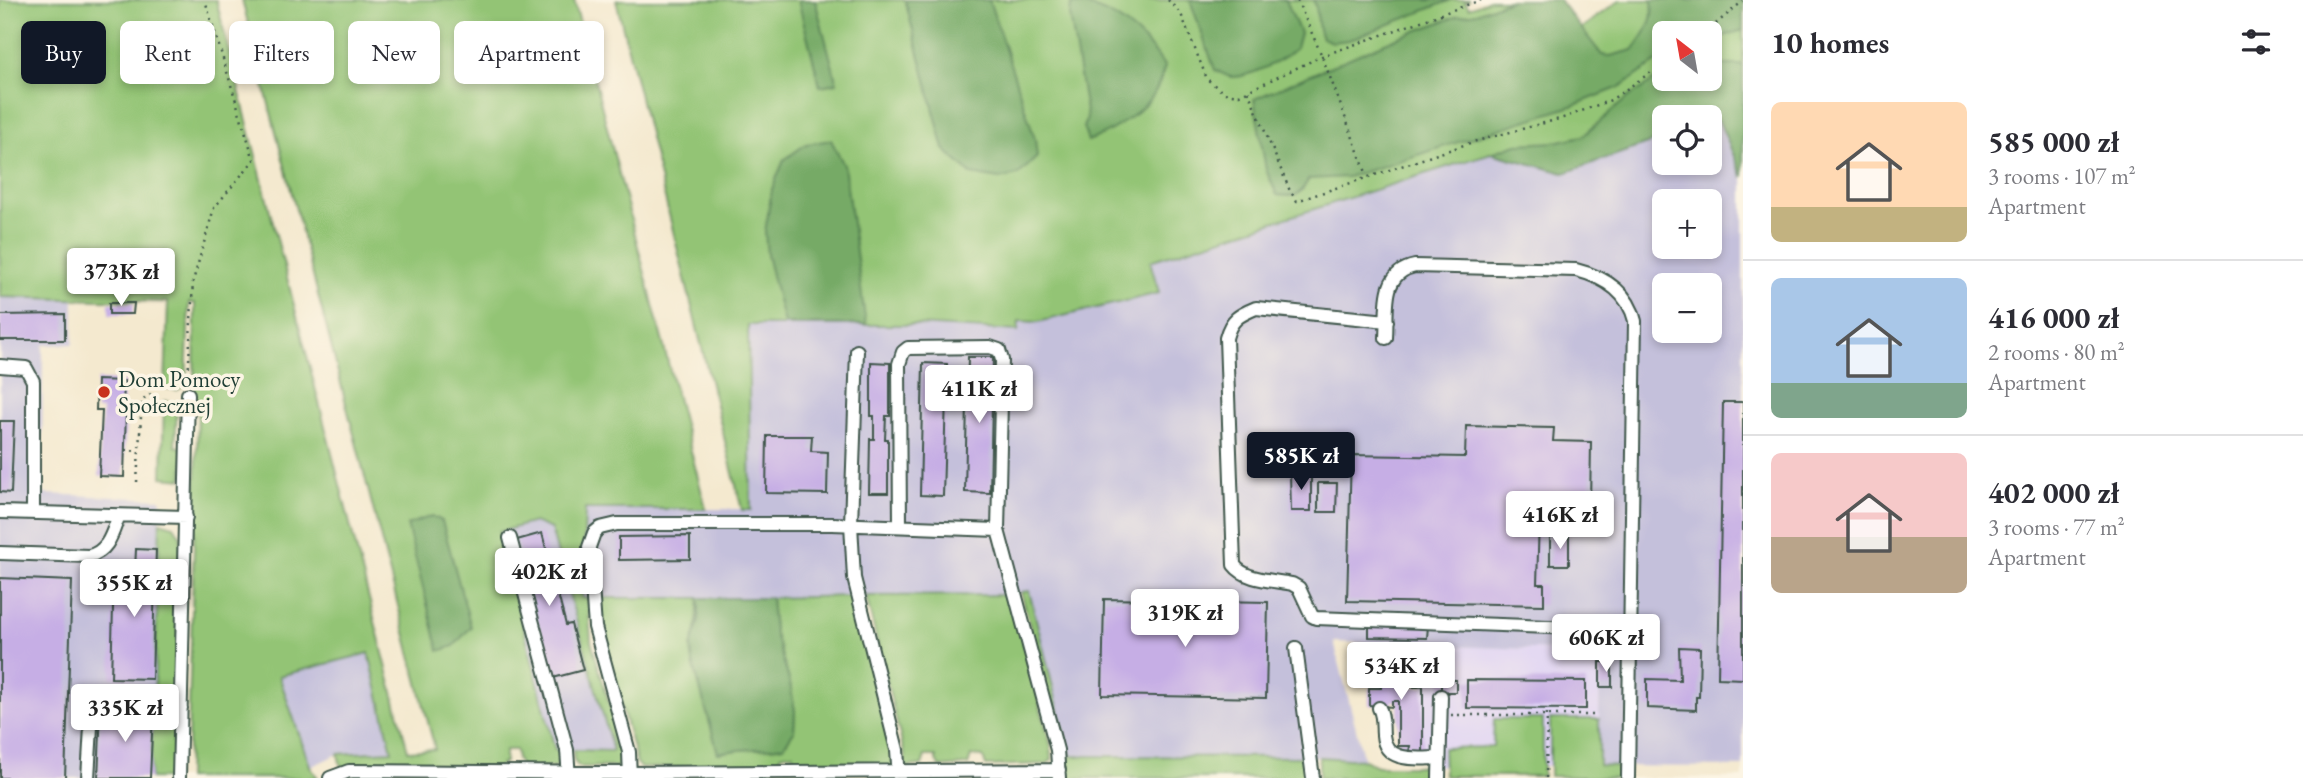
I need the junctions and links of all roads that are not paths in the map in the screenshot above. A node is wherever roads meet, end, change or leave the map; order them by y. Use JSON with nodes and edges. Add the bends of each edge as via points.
{"nodes":[{"id":1,"x":1387,"y":321,"type":"junction"},
{"id":2,"x":1386,"y":338,"type":"dead end"},
{"id":3,"x":858,"y":351,"type":"dead end"},
{"id":4,"x":0,"y":366,"type":"edge"},
{"id":5,"x":188,"y":394,"type":"road end"},
{"id":6,"x":0,"y":512,"type":"edge"},
{"id":7,"x":33,"y":513,"type":"junction"},
{"id":8,"x":119,"y":515,"type":"junction"},
{"id":9,"x":186,"y":517,"type":"junction"},
{"id":10,"x":851,"y":524,"type":"junction"},
{"id":11,"x":900,"y":526,"type":"junction"},
{"id":12,"x":998,"y":530,"type":"junction"},
{"id":13,"x":510,"y":538,"type":"dead end"},
{"id":14,"x":0,"y":553,"type":"edge"},
{"id":15,"x":1630,"y":630,"type":"junction"},
{"id":16,"x":1296,"y":648,"type":"dead end"},
{"id":17,"x":1441,"y":696,"type":"dead end"},
{"id":18,"x":181,"y":708,"type":"junction"},
{"id":19,"x":1379,"y":708,"type":"dead end"},
{"id":20,"x":1439,"y":758,"type":"junction"},
{"id":21,"x":1059,"y":774,"type":"edge"},
{"id":22,"x":899,"y":775,"type":"edge"},
{"id":23,"x":569,"y":776,"type":"edge"},
{"id":24,"x":630,"y":776,"type":"edge"},
{"id":25,"x":89,"y":778,"type":"edge"},
{"id":26,"x":179,"y":778,"type":"edge"},
{"id":27,"x":330,"y":778,"type":"edge"},
{"id":28,"x":1313,"y":778,"type":"edge"},
{"id":29,"x":1439,"y":778,"type":"edge"},
{"id":30,"x":1629,"y":778,"type":"edge"}],
"edges":[{"from":1,"to":2,"type":"street"},
{"from":1,"to":15,"type":"street","via":[[1394,276],[1415,266],[1576,270],[1606,281],[1627,300],[1635,321]]},
{"from":1,"to":15,"type":"street","via":[[1256,308],[1229,326],[1234,565],[1244,575],[1299,588],[1316,618]]},
{"from":3,"to":10,"type":"street"},
{"from":4,"to":7,"type":"street","via":[[26,368],[33,382]]},
{"from":5,"to":9,"type":"street"},
{"from":6,"to":7,"type":"street"},
{"from":7,"to":8,"type":"street"},
{"from":8,"to":9,"type":"street"},
{"from":8,"to":14,"type":"street","via":[[99,554]]},
{"from":9,"to":18,"type":"street"},
{"from":10,"to":11,"type":"street"},
{"from":10,"to":22,"type":"street","via":[[853,578],[897,750]]},
{"from":10,"to":24,"type":"street","via":[[617,524],[594,533],[589,547],[595,627],[629,751]]},
{"from":11,"to":12,"type":"street"},
{"from":11,"to":12,"type":"street","via":[[903,352],[908,348],[990,347],[999,350],[1002,360]]},
{"from":12,"to":21,"type":"street","via":[[1057,750]]},
{"from":13,"to":23,"type":"street","via":[[567,750]]},
{"from":15,"to":30,"type":"street"},
{"from":16,"to":28,"type":"street"},
{"from":17,"to":20,"type":"street"},
{"from":18,"to":25,"type":"street","via":[[94,707]]},
{"from":18,"to":26,"type":"street"},
{"from":19,"to":20,"type":"street","via":[[1383,740],[1395,756]]},
{"from":20,"to":29,"type":"street"},
{"from":21,"to":22,"type":"street"},
{"from":22,"to":24,"type":"street"},
{"from":23,"to":24,"type":"street"},
{"from":23,"to":27,"type":"street","via":[[349,771]]}]}
